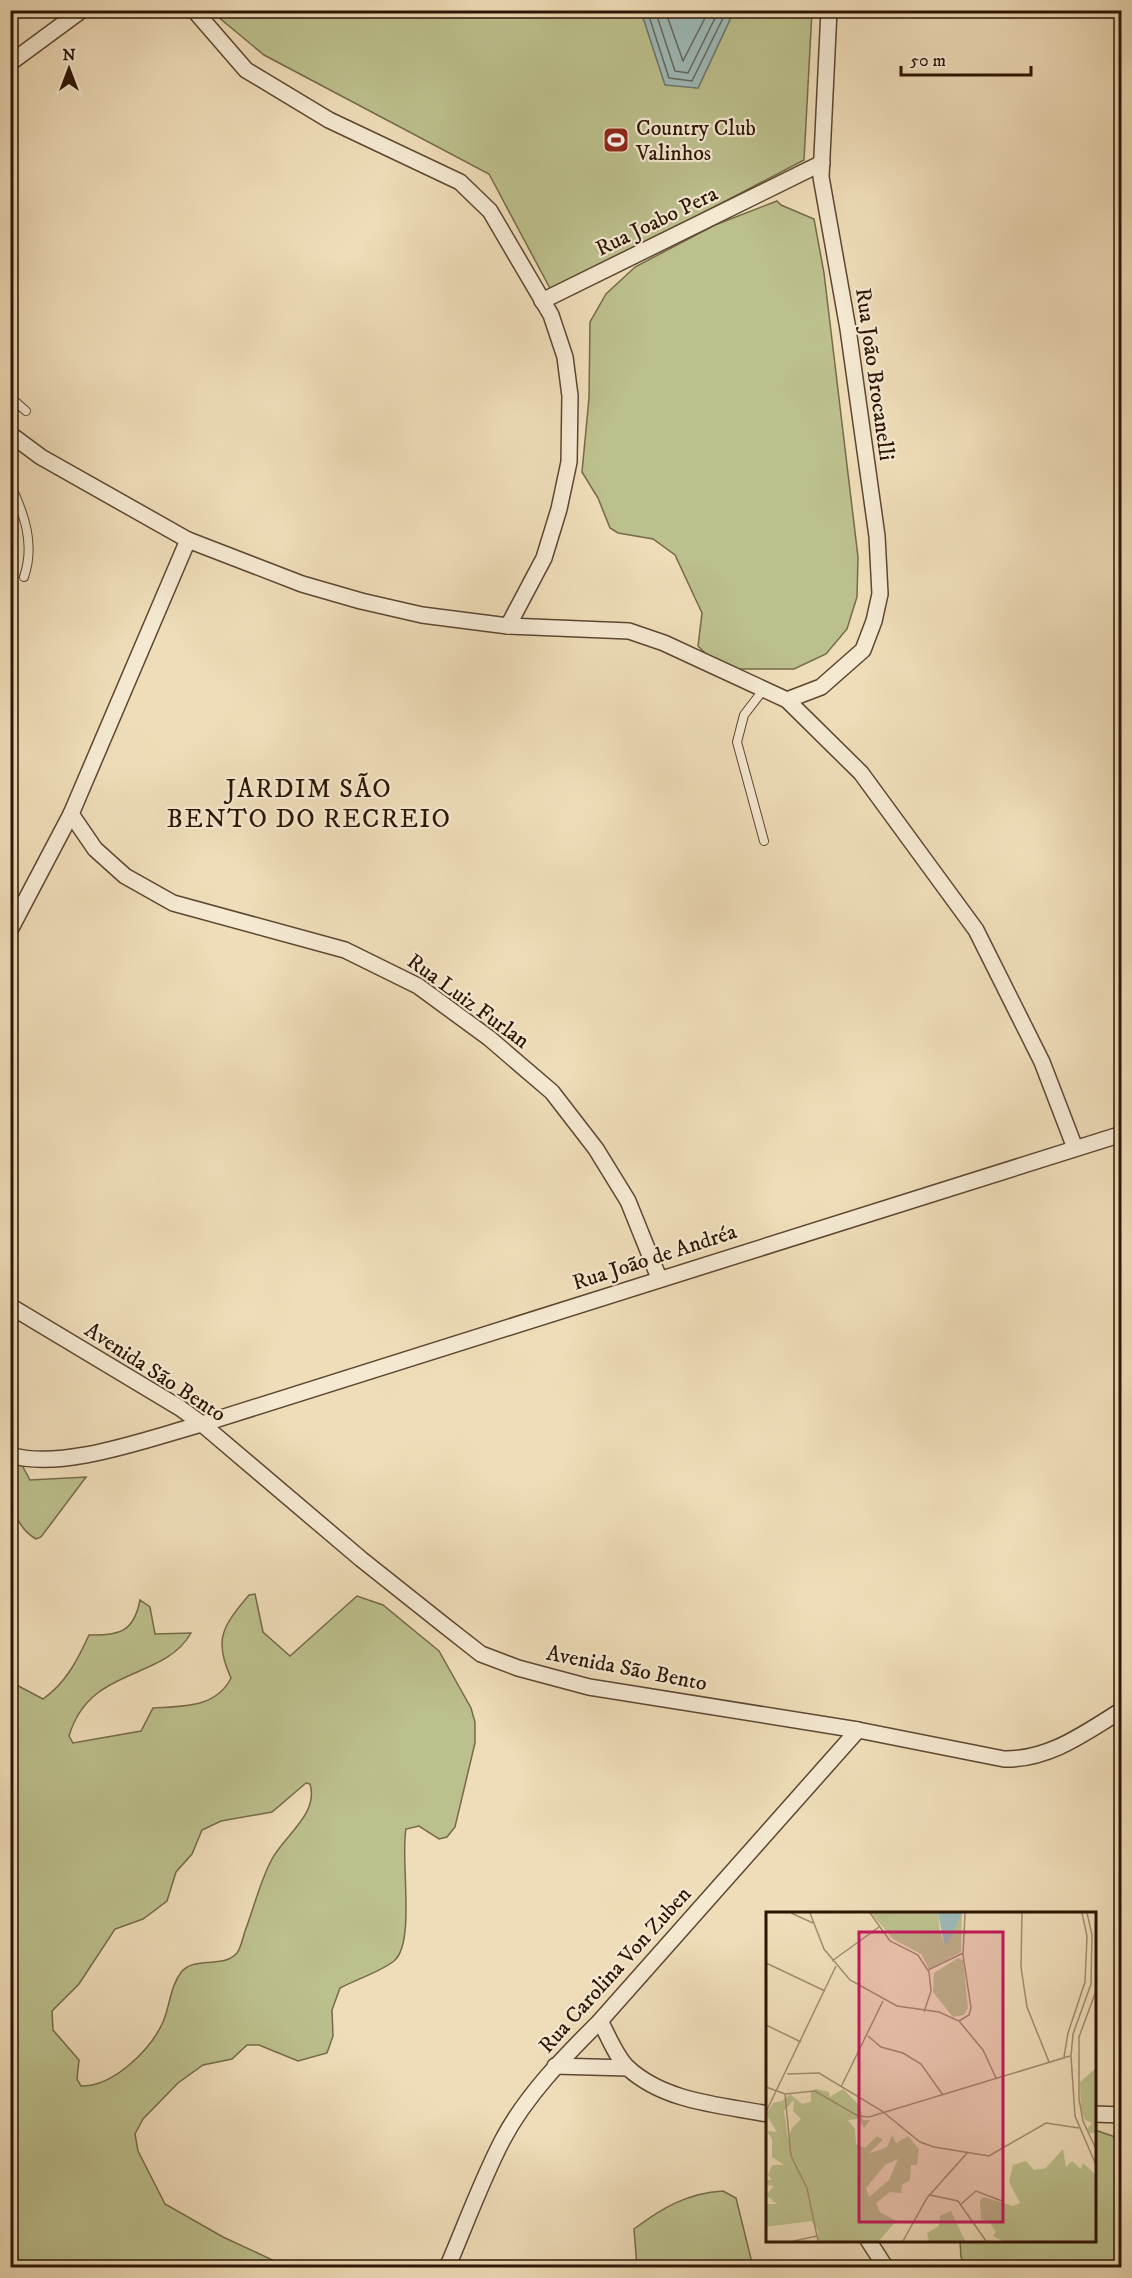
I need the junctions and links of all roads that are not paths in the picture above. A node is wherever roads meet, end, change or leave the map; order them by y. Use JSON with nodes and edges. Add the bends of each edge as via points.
{"nodes":[{"id":1,"x":82,"y":10,"type":"edge"},
{"id":2,"x":194,"y":10,"type":"edge"},
{"id":3,"x":829,"y":10,"type":"edge"},
{"id":4,"x":10,"y":63,"type":"edge"},
{"id":5,"x":822,"y":163,"type":"junction"},
{"id":6,"x":542,"y":301,"type":"junction"},
{"id":7,"x":10,"y":398,"type":"edge"},
{"id":8,"x":26,"y":411,"type":"dead end"},
{"id":9,"x":10,"y":434,"type":"edge"},
{"id":10,"x":10,"y":484,"type":"edge"},
{"id":11,"x":188,"y":540,"type":"junction"},
{"id":12,"x":24,"y":577,"type":"dead end"},
{"id":13,"x":508,"y":626,"type":"junction"},
{"id":14,"x":764,"y":689,"type":"junction"},
{"id":15,"x":788,"y":700,"type":"junction"},
{"id":16,"x":71,"y":814,"type":"junction"},
{"id":17,"x":764,"y":841,"type":"dead end"},
{"id":18,"x":10,"y":930,"type":"edge"},
{"id":19,"x":1122,"y":1134,"type":"edge"},
{"id":20,"x":1075,"y":1148,"type":"junction"},
{"id":21,"x":659,"y":1278,"type":"junction"},
{"id":22,"x":10,"y":1306,"type":"edge"},
{"id":23,"x":202,"y":1424,"type":"junction"},
{"id":24,"x":10,"y":1455,"type":"edge"},
{"id":25,"x":1122,"y":1710,"type":"edge"},
{"id":26,"x":858,"y":1730,"type":"junction"},
{"id":27,"x":600,"y":2021,"type":"junction"},
{"id":28,"x":555,"y":2066,"type":"junction"},
{"id":29,"x":628,"y":2068,"type":"junction"},
{"id":30,"x":766,"y":2114,"type":"edge"},
{"id":31,"x":1096,"y":2114,"type":"edge"},
{"id":32,"x":1122,"y":2115,"type":"edge"},
{"id":33,"x":869,"y":2242,"type":"edge"},
{"id":34,"x":447,"y":2268,"type":"edge"},
{"id":35,"x":886,"y":2268,"type":"edge"}],
"edges":[{"from":1,"to":4,"type":"street"},
{"from":2,"to":6,"type":"street","via":[[246,70],[329,120],[460,182],[490,211]]},
{"from":3,"to":5,"type":"street","name":"Rua João Brocanelli"},
{"from":5,"to":6,"type":"street","name":"Rua Joabo Pera"},
{"from":5,"to":15,"type":"street","name":"Rua João Brocanelli","via":[[821,177],[848,329],[875,524],[880,594],[863,650],[821,687]]},
{"from":6,"to":13,"type":"street","via":[[551,315],[564,357],[570,396],[569,462],[543,558]]},
{"from":7,"to":8,"type":"lane"},
{"from":9,"to":11,"type":"street","via":[[41,457]]},
{"from":10,"to":12,"type":"lane","via":[[30,537],[30,559]]},
{"from":11,"to":13,"type":"street","via":[[361,602],[422,615]]},
{"from":11,"to":16,"type":"street"},
{"from":13,"to":14,"type":"street","via":[[629,631]]},
{"from":14,"to":15,"type":"street"},
{"from":14,"to":17,"type":"lane","via":[[744,715],[737,742]]},
{"from":15,"to":20,"type":"street","via":[[861,773],[976,930],[1042,1062]]},
{"from":16,"to":18,"type":"street"},
{"from":16,"to":21,"type":"street","name":"Rua Luiz Furlan","via":[[95,849],[125,876],[173,903],[355,954],[418,986],[489,1038],[552,1092],[596,1149],[628,1201]]},
{"from":19,"to":20,"type":"street","name":"Rua João de Andréa"},
{"from":20,"to":21,"type":"street","name":"Rua João de Andréa"},
{"from":21,"to":23,"type":"street","name":"Rua João de Andréa"},
{"from":22,"to":23,"type":"street","name":"Avenida São Bento"},
{"from":23,"to":24,"type":"street","name":"Rua João de Andréa","via":[[80,1456],[46,1459]]},
{"from":23,"to":26,"type":"street","name":"Avenida São Bento","via":[[361,1559],[481,1654],[589,1687]]},
{"from":25,"to":26,"type":"street","name":"Avenida São Bento","via":[[1077,1738],[1041,1755],[1022,1759],[1004,1759]]},
{"from":26,"to":27,"type":"street","name":"Rua Carolina Von Zuben"},
{"from":27,"to":28,"type":"street","name":"Rua Carolina Von Zuben"},
{"from":27,"to":29,"type":"street"},
{"from":28,"to":29,"type":"street"},
{"from":28,"to":34,"type":"street","name":"Rua Carolina Von Zuben","via":[[502,2140]]},
{"from":29,"to":30,"type":"street","via":[[660,2088],[693,2101]]},
{"from":31,"to":32,"type":"street"},
{"from":33,"to":35,"type":"street"}]}
